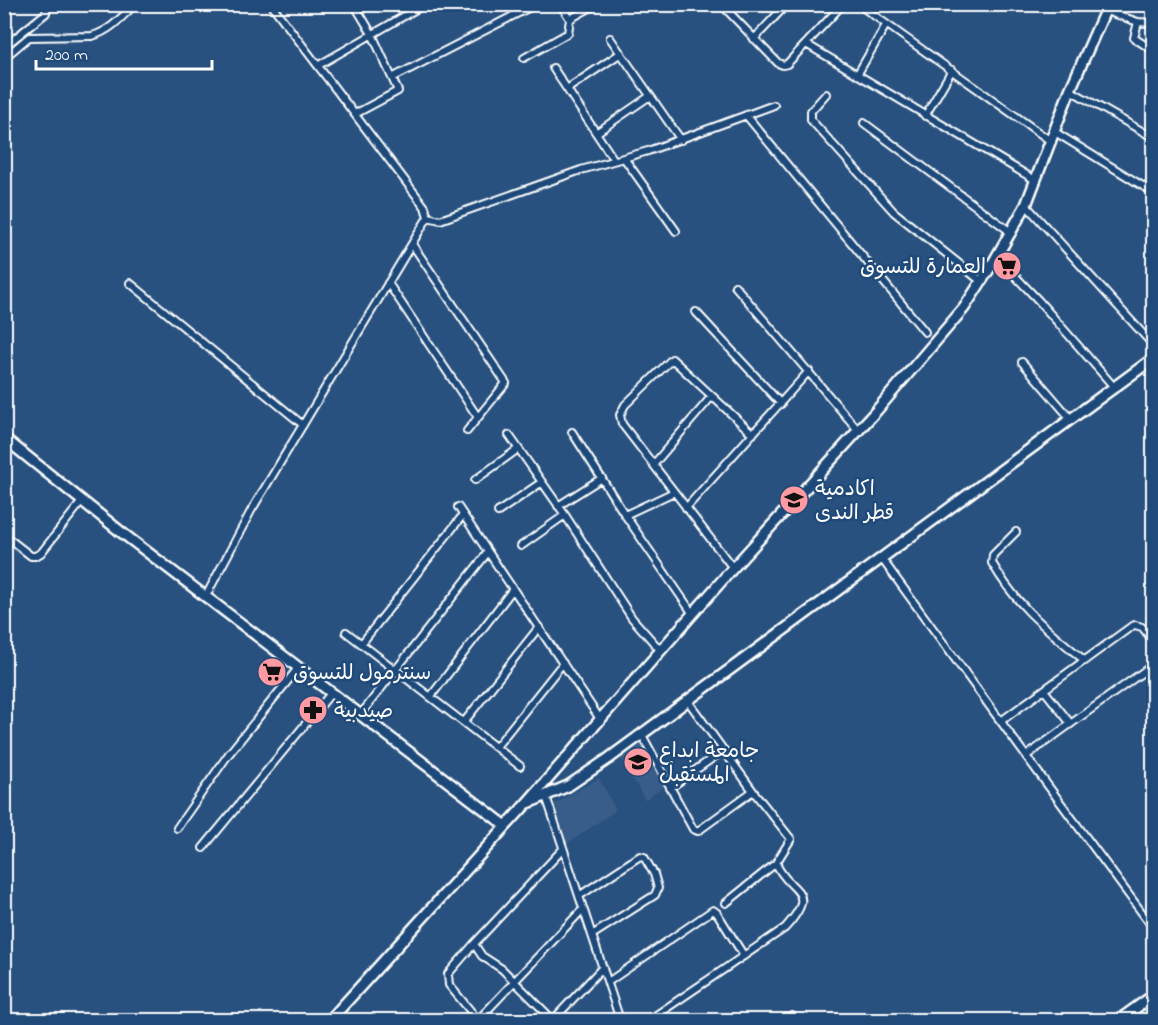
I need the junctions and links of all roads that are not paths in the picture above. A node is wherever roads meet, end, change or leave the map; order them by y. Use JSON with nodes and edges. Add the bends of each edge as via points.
{"nodes":[{"id":1,"x":47,"y":4,"type":"edge"},
{"id":2,"x":272,"y":4,"type":"edge"},
{"id":3,"x":354,"y":4,"type":"edge"},
{"id":4,"x":425,"y":4,"type":"edge"},
{"id":5,"x":536,"y":4,"type":"edge"},
{"id":6,"x":560,"y":4,"type":"edge"},
{"id":7,"x":597,"y":4,"type":"edge"},
{"id":8,"x":787,"y":4,"type":"edge"},
{"id":9,"x":843,"y":4,"type":"edge"},
{"id":10,"x":858,"y":4,"type":"edge"},
{"id":11,"x":134,"y":5,"type":"edge"},
{"id":12,"x":726,"y":6,"type":"edge"},
{"id":13,"x":1107,"y":8,"type":"edge"},
{"id":14,"x":570,"y":19,"type":"junction"},
{"id":15,"x":1138,"y":22,"type":"junction"},
{"id":16,"x":1154,"y":22,"type":"edge"},
{"id":17,"x":886,"y":25,"type":"junction"},
{"id":18,"x":372,"y":34,"type":"junction"},
{"id":19,"x":610,"y":38,"type":"dead end"},
{"id":20,"x":754,"y":39,"type":"junction"},
{"id":21,"x":806,"y":44,"type":"junction"},
{"id":22,"x":4,"y":47,"type":"edge"},
{"id":23,"x":1154,"y":51,"type":"edge"},
{"id":24,"x":621,"y":53,"type":"junction"},
{"id":25,"x":4,"y":58,"type":"edge"},
{"id":26,"x":524,"y":58,"type":"dead end"},
{"id":27,"x":319,"y":65,"type":"junction"},
{"id":28,"x":553,"y":68,"type":"dead end"},
{"id":29,"x":952,"y":70,"type":"junction"},
{"id":30,"x":857,"y":75,"type":"junction"},
{"id":31,"x":392,"y":78,"type":"junction"},
{"id":32,"x":567,"y":88,"type":"junction"},
{"id":33,"x":1070,"y":90,"type":"junction"},
{"id":34,"x":826,"y":94,"type":"dead end"},
{"id":35,"x":650,"y":96,"type":"junction"},
{"id":36,"x":774,"y":105,"type":"dead end"},
{"id":37,"x":355,"y":114,"type":"junction"},
{"id":38,"x":746,"y":115,"type":"junction"},
{"id":39,"x":925,"y":116,"type":"junction"},
{"id":40,"x":864,"y":123,"type":"dead end"},
{"id":41,"x":596,"y":133,"type":"junction"},
{"id":42,"x":1054,"y":137,"type":"junction"},
{"id":43,"x":1154,"y":138,"type":"edge"},
{"id":44,"x":681,"y":140,"type":"junction"},
{"id":45,"x":624,"y":158,"type":"junction"},
{"id":46,"x":614,"y":160,"type":"junction"},
{"id":47,"x":1037,"y":181,"type":"junction"},
{"id":48,"x":1154,"y":193,"type":"edge"},
{"id":49,"x":1026,"y":205,"type":"junction"},
{"id":50,"x":428,"y":217,"type":"junction"},
{"id":51,"x":676,"y":231,"type":"dead end"},
{"id":52,"x":1012,"y":233,"type":"junction"},
{"id":53,"x":412,"y":244,"type":"junction"},
{"id":54,"x":997,"y":257,"type":"junction"},
{"id":55,"x":982,"y":282,"type":"junction"},
{"id":56,"x":130,"y":283,"type":"dead end"},
{"id":57,"x":388,"y":283,"type":"junction"},
{"id":58,"x":735,"y":286,"type":"dead end"},
{"id":59,"x":696,"y":312,"type":"dead end"},
{"id":60,"x":925,"y":332,"type":"dead end"},
{"id":61,"x":1154,"y":346,"type":"edge"},
{"id":62,"x":1154,"y":358,"type":"edge"},
{"id":63,"x":1022,"y":362,"type":"dead end"},
{"id":64,"x":809,"y":371,"type":"junction"},
{"id":65,"x":1114,"y":387,"type":"junction"},
{"id":66,"x":712,"y":396,"type":"junction"},
{"id":67,"x":781,"y":404,"type":"junction"},
{"id":68,"x":477,"y":416,"type":"junction"},
{"id":69,"x":1071,"y":419,"type":"junction"},
{"id":70,"x":303,"y":425,"type":"junction"},
{"id":71,"x":858,"y":430,"type":"junction"},
{"id":72,"x":467,"y":431,"type":"dead end"},
{"id":73,"x":572,"y":432,"type":"dead end"},
{"id":74,"x":753,"y":434,"type":"junction"},
{"id":75,"x":508,"y":435,"type":"dead end"},
{"id":76,"x":4,"y":438,"type":"edge"},
{"id":77,"x":518,"y":449,"type":"junction"},
{"id":78,"x":654,"y":464,"type":"junction"},
{"id":79,"x":602,"y":478,"type":"junction"},
{"id":80,"x":475,"y":480,"type":"dead end"},
{"id":81,"x":542,"y":482,"type":"junction"},
{"id":82,"x":674,"y":492,"type":"junction"},
{"id":83,"x":83,"y":500,"type":"junction"},
{"id":84,"x":558,"y":506,"type":"junction"},
{"id":85,"x":458,"y":507,"type":"dead end"},
{"id":86,"x":686,"y":508,"type":"junction"},
{"id":87,"x":498,"y":512,"type":"dead end"},
{"id":88,"x":463,"y":515,"type":"junction"},
{"id":89,"x":565,"y":515,"type":"junction"},
{"id":90,"x":625,"y":515,"type":"junction"},
{"id":91,"x":1016,"y":532,"type":"dead end"},
{"id":92,"x":4,"y":535,"type":"edge"},
{"id":93,"x":521,"y":546,"type":"dead end"},
{"id":94,"x":488,"y":552,"type":"junction"},
{"id":95,"x":882,"y":559,"type":"junction"},
{"id":96,"x":733,"y":568,"type":"junction"},
{"id":97,"x":513,"y":589,"type":"junction"},
{"id":98,"x":206,"y":596,"type":"junction"},
{"id":99,"x":693,"y":614,"type":"junction"},
{"id":100,"x":538,"y":627,"type":"junction"},
{"id":101,"x":346,"y":632,"type":"dead end"},
{"id":102,"x":1154,"y":642,"type":"edge"},
{"id":103,"x":362,"y":643,"type":"junction"},
{"id":104,"x":661,"y":651,"type":"junction"},
{"id":105,"x":1085,"y":661,"type":"junction"},
{"id":106,"x":563,"y":663,"type":"junction"},
{"id":107,"x":1154,"y":664,"type":"edge"},
{"id":108,"x":299,"y":667,"type":"junction"},
{"id":109,"x":396,"y":670,"type":"junction"},
{"id":110,"x":1044,"y":690,"type":"junction"},
{"id":111,"x":332,"y":692,"type":"junction"},
{"id":112,"x":431,"y":696,"type":"junction"},
{"id":113,"x":688,"y":700,"type":"junction"},
{"id":114,"x":361,"y":714,"type":"junction"},
{"id":115,"x":600,"y":719,"type":"junction"},
{"id":116,"x":1001,"y":721,"type":"junction"},
{"id":117,"x":464,"y":722,"type":"junction"},
{"id":118,"x":1071,"y":724,"type":"junction"},
{"id":119,"x":642,"y":735,"type":"junction"},
{"id":120,"x":496,"y":747,"type":"junction"},
{"id":121,"x":724,"y":750,"type":"junction"},
{"id":122,"x":1026,"y":756,"type":"junction"},
{"id":123,"x":520,"y":766,"type":"dead end"},
{"id":124,"x":670,"y":788,"type":"junction"},
{"id":125,"x":753,"y":791,"type":"junction"},
{"id":126,"x":546,"y":796,"type":"junction"},
{"id":127,"x":526,"y":804,"type":"junction"},
{"id":128,"x":506,"y":826,"type":"junction"},
{"id":129,"x":177,"y":828,"type":"dead end"},
{"id":130,"x":203,"y":848,"type":"dead end"},
{"id":131,"x":564,"y":849,"type":"junction"},
{"id":132,"x":776,"y":863,"type":"junction"},
{"id":133,"x":579,"y":896,"type":"junction"},
{"id":134,"x":726,"y":903,"type":"dead end"},
{"id":135,"x":583,"y":909,"type":"junction"},
{"id":136,"x":1154,"y":929,"type":"edge"},
{"id":137,"x":592,"y":934,"type":"junction"},
{"id":138,"x":474,"y":944,"type":"junction"},
{"id":139,"x":744,"y":956,"type":"junction"},
{"id":140,"x":603,"y":967,"type":"junction"},
{"id":141,"x":514,"y":981,"type":"junction"},
{"id":142,"x":608,"y":982,"type":"junction"},
{"id":143,"x":1154,"y":994,"type":"edge"},
{"id":144,"x":330,"y":1020,"type":"edge"},
{"id":145,"x":478,"y":1020,"type":"edge"},
{"id":146,"x":553,"y":1020,"type":"edge"},
{"id":147,"x":620,"y":1020,"type":"edge"},
{"id":148,"x":649,"y":1020,"type":"edge"},
{"id":149,"x":1119,"y":1020,"type":"edge"}],
"edges":[{"from":1,"to":22,"type":"street","via":[[46,13]]},
{"from":2,"to":27,"type":"street"},
{"from":3,"to":18,"type":"street"},
{"from":4,"to":18,"type":"street"},
{"from":5,"to":31,"type":"street"},
{"from":6,"to":14,"type":"street"},
{"from":7,"to":14,"type":"street"},
{"from":8,"to":20,"type":"street"},
{"from":9,"to":21,"type":"street"},
{"from":10,"to":17,"type":"street"},
{"from":11,"to":25,"type":"street","via":[[99,34],[29,38]]},
{"from":12,"to":20,"type":"street"},
{"from":13,"to":15,"type":"street"},
{"from":13,"to":33,"type":"street"},
{"from":14,"to":26,"type":"street","via":[[568,33]]},
{"from":15,"to":16,"type":"street"},
{"from":15,"to":23,"type":"street","via":[[1134,38]]},
{"from":17,"to":29,"type":"street"},
{"from":17,"to":30,"type":"street"},
{"from":18,"to":27,"type":"street"},
{"from":18,"to":31,"type":"street"},
{"from":19,"to":24,"type":"street"},
{"from":20,"to":21,"type":"street","via":[[783,66]]},
{"from":21,"to":30,"type":"street"},
{"from":24,"to":32,"type":"street"},
{"from":24,"to":35,"type":"street"},
{"from":27,"to":37,"type":"street"},
{"from":28,"to":32,"type":"street"},
{"from":29,"to":39,"type":"street"},
{"from":29,"to":42,"type":"street"},
{"from":30,"to":39,"type":"street"},
{"from":31,"to":37,"type":"street","via":[[397,92]]},
{"from":32,"to":41,"type":"street"},
{"from":33,"to":42,"type":"street"},
{"from":33,"to":43,"type":"street"},
{"from":34,"to":55,"type":"street","via":[[811,111],[811,120],[894,212]]},
{"from":35,"to":41,"type":"street"},
{"from":35,"to":44,"type":"street"},
{"from":36,"to":38,"type":"street"},
{"from":37,"to":50,"type":"street","via":[[425,207]]},
{"from":38,"to":44,"type":"street"},
{"from":38,"to":60,"type":"street"},
{"from":39,"to":47,"type":"street"},
{"from":40,"to":52,"type":"street"},
{"from":41,"to":46,"type":"street"},
{"from":42,"to":47,"type":"street"},
{"from":42,"to":48,"type":"street"},
{"from":44,"to":45,"type":"street"},
{"from":45,"to":46,"type":"street"},
{"from":45,"to":51,"type":"street"},
{"from":46,"to":50,"type":"street","via":[[440,220]]},
{"from":47,"to":49,"type":"street"},
{"from":49,"to":52,"type":"street"},
{"from":49,"to":61,"type":"street"},
{"from":50,"to":53,"type":"street"},
{"from":52,"to":54,"type":"street"},
{"from":53,"to":57,"type":"street"},
{"from":53,"to":68,"type":"street","via":[[505,380],[505,385]]},
{"from":54,"to":55,"type":"street"},
{"from":54,"to":65,"type":"street"},
{"from":55,"to":71,"type":"street","via":[[949,327]]},
{"from":56,"to":70,"type":"street"},
{"from":57,"to":68,"type":"street"},
{"from":57,"to":70,"type":"street"},
{"from":58,"to":64,"type":"street"},
{"from":59,"to":67,"type":"street"},
{"from":62,"to":65,"type":"street"},
{"from":63,"to":69,"type":"street"},
{"from":64,"to":67,"type":"street"},
{"from":64,"to":71,"type":"street"},
{"from":65,"to":69,"type":"street"},
{"from":66,"to":74,"type":"street"},
{"from":66,"to":78,"type":"street"},
{"from":66,"to":78,"type":"street","via":[[672,359],[625,405],[620,415],[622,424]]},
{"from":67,"to":74,"type":"street"},
{"from":68,"to":72,"type":"street"},
{"from":69,"to":95,"type":"street"},
{"from":70,"to":98,"type":"street"},
{"from":71,"to":96,"type":"street"},
{"from":73,"to":79,"type":"street"},
{"from":74,"to":86,"type":"street"},
{"from":75,"to":77,"type":"street"},
{"from":76,"to":83,"type":"street"},
{"from":77,"to":80,"type":"street"},
{"from":77,"to":81,"type":"street"},
{"from":78,"to":82,"type":"street"},
{"from":79,"to":84,"type":"street"},
{"from":79,"to":90,"type":"street"},
{"from":81,"to":84,"type":"street"},
{"from":81,"to":87,"type":"street"},
{"from":82,"to":86,"type":"street"},
{"from":82,"to":90,"type":"street"},
{"from":83,"to":92,"type":"street","via":[[35,556]]},
{"from":83,"to":98,"type":"street"},
{"from":84,"to":89,"type":"street"},
{"from":85,"to":88,"type":"street"},
{"from":86,"to":96,"type":"street"},
{"from":88,"to":94,"type":"street"},
{"from":88,"to":103,"type":"street"},
{"from":89,"to":93,"type":"street"},
{"from":89,"to":104,"type":"street","via":[[633,618]]},
{"from":90,"to":99,"type":"street"},
{"from":91,"to":105,"type":"street","via":[[993,555],[992,563],[1018,602]]},
{"from":94,"to":97,"type":"street"},
{"from":94,"to":109,"type":"street"},
{"from":95,"to":113,"type":"street"},
{"from":95,"to":116,"type":"street"},
{"from":96,"to":99,"type":"street"},
{"from":97,"to":100,"type":"street"},
{"from":97,"to":112,"type":"street"},
{"from":98,"to":108,"type":"street"},
{"from":99,"to":104,"type":"street"},
{"from":100,"to":106,"type":"street"},
{"from":100,"to":117,"type":"street"},
{"from":101,"to":103,"type":"street"},
{"from":102,"to":105,"type":"street","via":[[1136,625]]},
{"from":103,"to":109,"type":"street"},
{"from":104,"to":115,"type":"street"},
{"from":105,"to":110,"type":"street"},
{"from":106,"to":115,"type":"street"},
{"from":106,"to":120,"type":"street"},
{"from":107,"to":118,"type":"street"},
{"from":108,"to":111,"type":"street"},
{"from":108,"to":129,"type":"street","via":[[228,755]]},
{"from":109,"to":112,"type":"street"},
{"from":109,"to":114,"type":"street"},
{"from":110,"to":116,"type":"street"},
{"from":110,"to":118,"type":"street"},
{"from":111,"to":114,"type":"street"},
{"from":111,"to":130,"type":"street"},
{"from":112,"to":117,"type":"street"},
{"from":113,"to":119,"type":"street"},
{"from":113,"to":121,"type":"street"},
{"from":114,"to":128,"type":"street"},
{"from":115,"to":127,"type":"street"},
{"from":116,"to":122,"type":"street"},
{"from":117,"to":120,"type":"street"},
{"from":118,"to":122,"type":"street"},
{"from":119,"to":124,"type":"street"},
{"from":119,"to":126,"type":"street","via":[[578,780]]},
{"from":120,"to":123,"type":"street"},
{"from":121,"to":124,"type":"street"},
{"from":121,"to":125,"type":"street"},
{"from":122,"to":136,"type":"street"},
{"from":124,"to":125,"type":"street","via":[[696,831]]},
{"from":125,"to":132,"type":"street","via":[[791,839]]},
{"from":126,"to":127,"type":"street"},
{"from":126,"to":131,"type":"street"},
{"from":127,"to":128,"type":"street"},
{"from":128,"to":144,"type":"street"},
{"from":131,"to":133,"type":"street"},
{"from":131,"to":138,"type":"street"},
{"from":132,"to":134,"type":"street"},
{"from":132,"to":139,"type":"street","via":[[798,891],[798,912],[785,928]]},
{"from":133,"to":135,"type":"street"},
{"from":133,"to":137,"type":"street","via":[[640,856],[654,874],[658,888],[655,895]]},
{"from":135,"to":137,"type":"street"},
{"from":135,"to":141,"type":"street"},
{"from":137,"to":140,"type":"street"},
{"from":138,"to":141,"type":"street","via":[[485,959]]},
{"from":138,"to":145,"type":"street","via":[[447,980]]},
{"from":139,"to":142,"type":"street","via":[[713,910]]},
{"from":139,"to":148,"type":"street"},
{"from":140,"to":142,"type":"street"},
{"from":140,"to":146,"type":"street"},
{"from":141,"to":145,"type":"street"},
{"from":141,"to":146,"type":"street"},
{"from":142,"to":147,"type":"street"},
{"from":143,"to":149,"type":"street"}]}
